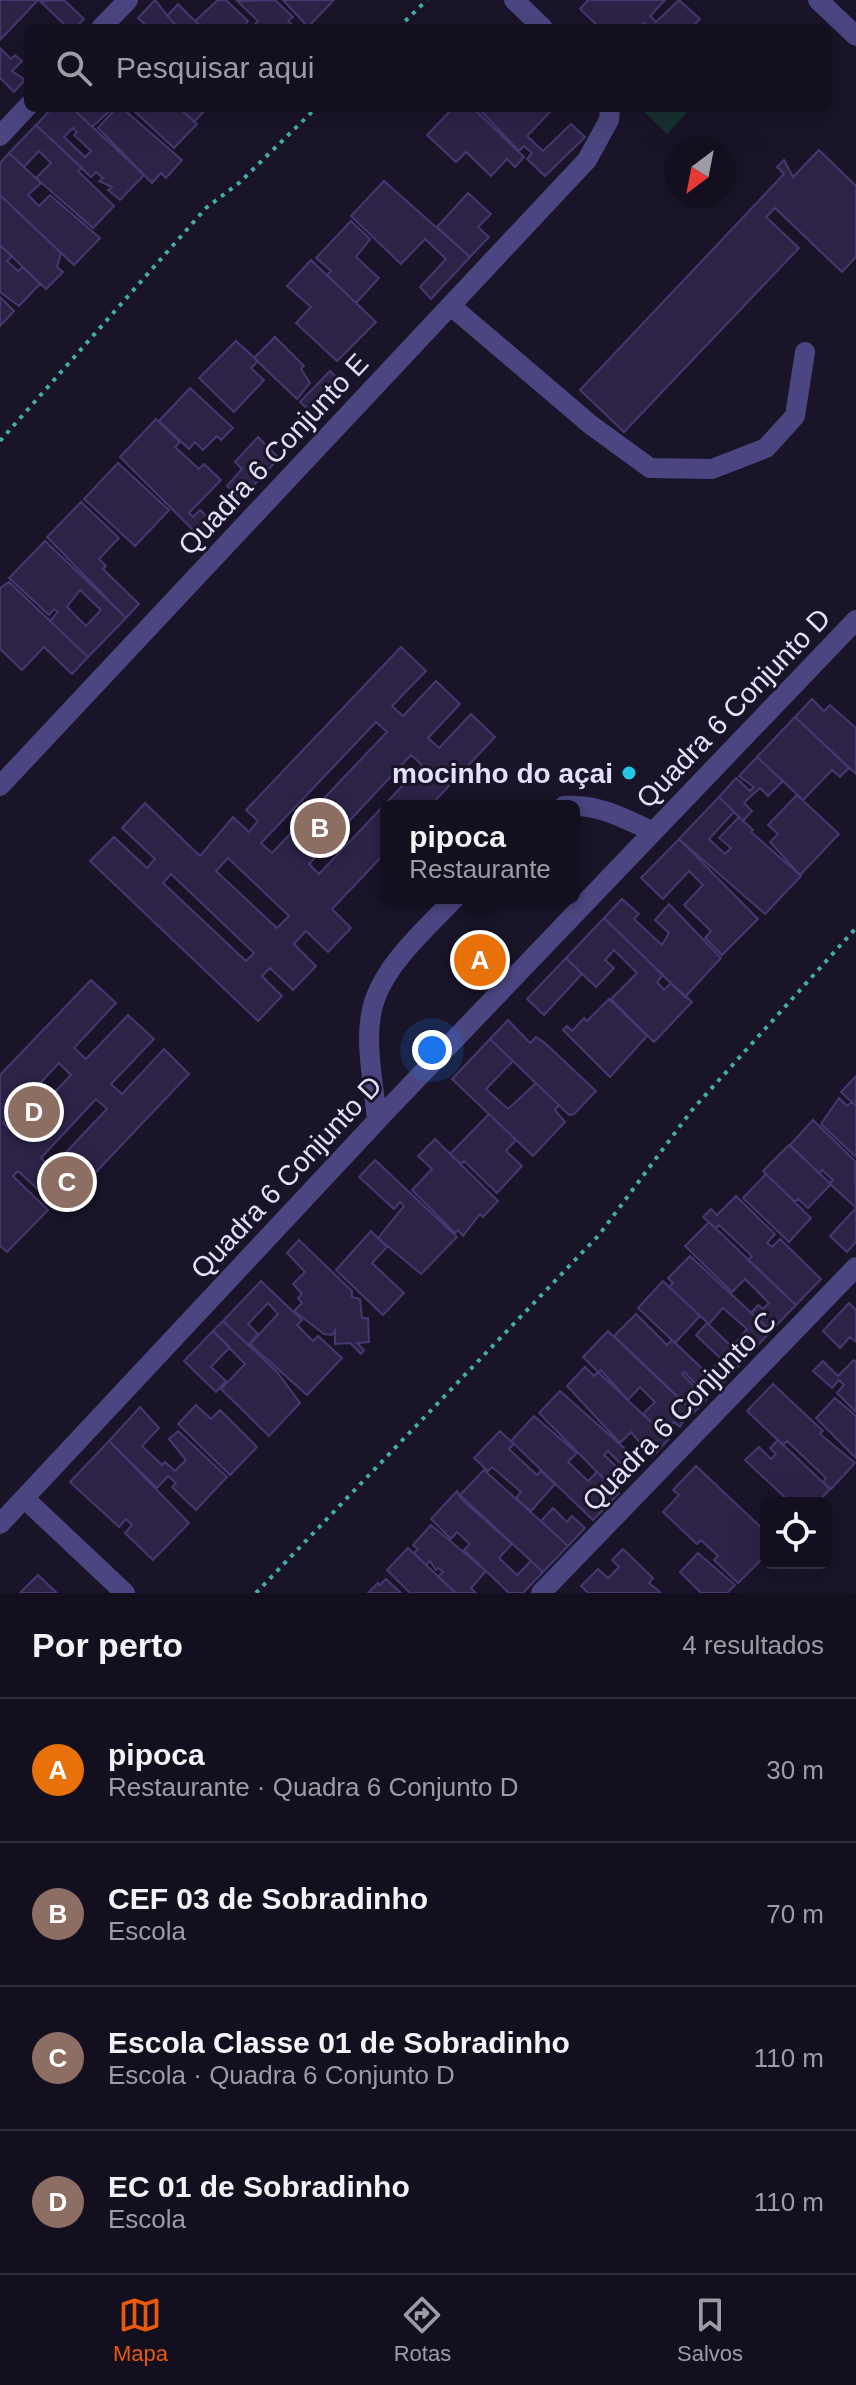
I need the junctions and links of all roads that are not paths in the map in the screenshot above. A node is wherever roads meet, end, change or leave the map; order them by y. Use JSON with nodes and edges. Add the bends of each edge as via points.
{"nodes":[{"id":1,"x":128,"y":0,"type":"edge"},
{"id":2,"x":514,"y":0,"type":"edge"},
{"id":3,"x":818,"y":0,"type":"edge"},
{"id":4,"x":105,"y":24,"type":"edge"},
{"id":5,"x":539,"y":24,"type":"edge"},
{"id":6,"x":856,"y":36,"type":"edge"},
{"id":7,"x":24,"y":110,"type":"edge"},
{"id":8,"x":610,"y":112,"type":"edge"},
{"id":9,"x":0,"y":136,"type":"edge"},
{"id":10,"x":451,"y":306,"type":"junction"},
{"id":11,"x":805,"y":352,"type":"dead end"},
{"id":12,"x":856,"y":620,"type":"edge"},
{"id":13,"x":0,"y":786,"type":"edge"},
{"id":14,"x":580,"y":807,"type":"edge"},
{"id":15,"x":653,"y":832,"type":"junction"},
{"id":16,"x":449,"y":904,"type":"edge"},
{"id":17,"x":377,"y":1121,"type":"junction"},
{"id":18,"x":856,"y":1267,"type":"edge"},
{"id":19,"x":24,"y":1498,"type":"junction"},
{"id":20,"x":0,"y":1524,"type":"edge"},
{"id":21,"x":125,"y":1593,"type":"edge"},
{"id":22,"x":541,"y":1593,"type":"edge"}],
"edges":[{"from":1,"to":4,"type":"street"},
{"from":2,"to":5,"type":"street"},
{"from":3,"to":6,"type":"street"},
{"from":7,"to":9,"type":"street"},
{"from":8,"to":10,"type":"street","name":"Quadra 6 Conjunto E","via":[[587,160]]},
{"from":10,"to":11,"type":"street","via":[[650,468],[712,469],[766,448],[795,416]]},
{"from":10,"to":13,"type":"street","name":"Quadra 6 Conjunto E"},
{"from":12,"to":15,"type":"street","name":"Quadra 6 Conjunto D"},
{"from":14,"to":15,"type":"street","via":[[616,814]]},
{"from":15,"to":17,"type":"street","name":"Quadra 6 Conjunto D"},
{"from":16,"to":17,"type":"street","via":[[418,937],[375,999],[370,1031]]},
{"from":17,"to":19,"type":"street","name":"Quadra 6 Conjunto D"},
{"from":18,"to":22,"type":"street","name":"Quadra 6 Conjunto C"},
{"from":19,"to":20,"type":"street","name":"Quadra 6 Conjunto D"},
{"from":19,"to":21,"type":"street"}]}
